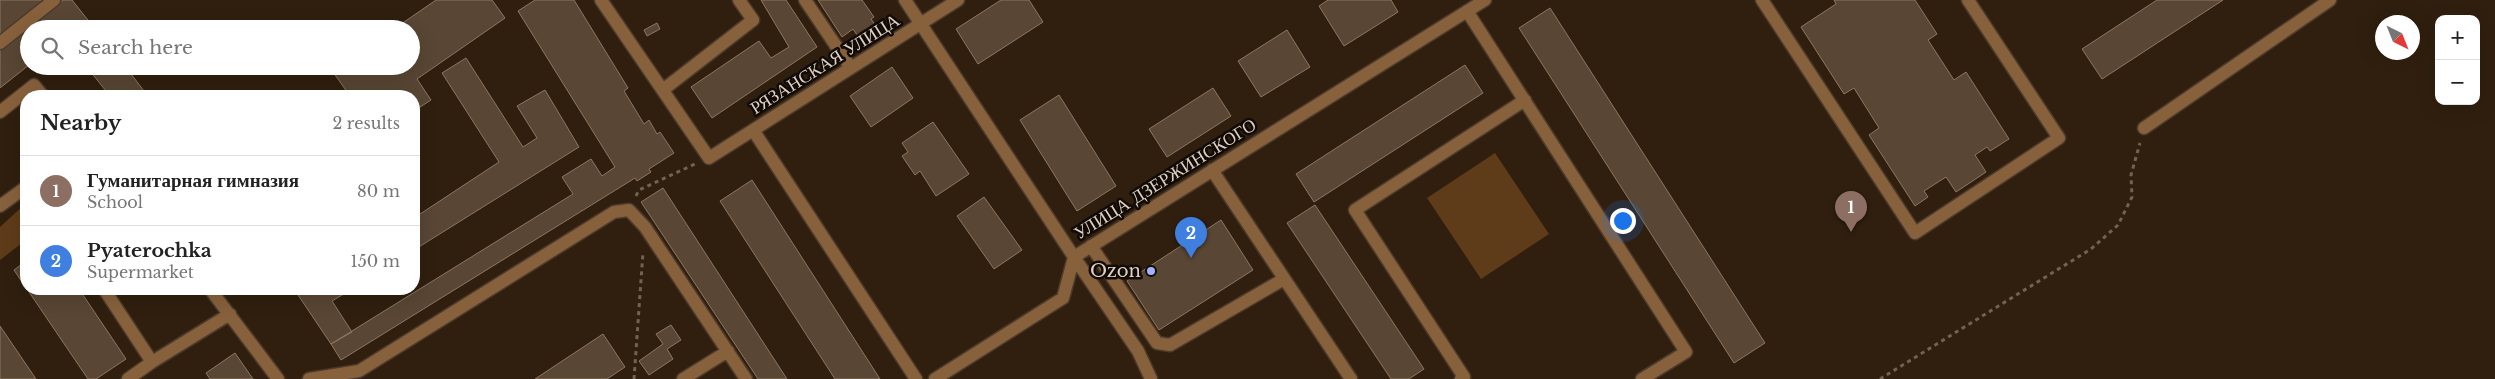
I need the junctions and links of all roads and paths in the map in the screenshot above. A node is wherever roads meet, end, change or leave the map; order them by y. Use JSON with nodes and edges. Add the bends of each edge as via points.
{"nodes":[{"id":1,"x":54,"y":0,"type":"edge"},
{"id":2,"x":601,"y":0,"type":"edge"},
{"id":3,"x":739,"y":0,"type":"edge"},
{"id":4,"x":805,"y":0,"type":"edge"},
{"id":5,"x":905,"y":0,"type":"edge"},
{"id":6,"x":958,"y":0,"type":"edge"},
{"id":7,"x":1485,"y":0,"type":"edge"},
{"id":8,"x":1762,"y":0,"type":"edge"},
{"id":9,"x":1968,"y":0,"type":"edge"},
{"id":10,"x":2330,"y":0,"type":"edge"},
{"id":11,"x":1467,"y":11,"type":"junction"},
{"id":12,"x":29,"y":20,"type":"edge"},
{"id":13,"x":921,"y":24,"type":"junction"},
{"id":14,"x":20,"y":27,"type":"edge"},
{"id":15,"x":0,"y":43,"type":"edge"},
{"id":16,"x":851,"y":68,"type":"junction"},
{"id":17,"x":664,"y":89,"type":"junction"},
{"id":18,"x":28,"y":90,"type":"edge"},
{"id":19,"x":38,"y":90,"type":"edge"},
{"id":20,"x":20,"y":96,"type":"edge"},
{"id":21,"x":1524,"y":100,"type":"junction"},
{"id":22,"x":0,"y":112,"type":"edge"},
{"id":23,"x":2144,"y":128,"type":"joint"},
{"id":24,"x":753,"y":130,"type":"junction"},
{"id":25,"x":710,"y":158,"type":"junction"},
{"id":26,"x":1212,"y":170,"type":"junction"},
{"id":27,"x":20,"y":191,"type":"edge"},
{"id":28,"x":0,"y":206,"type":"edge"},
{"id":29,"x":629,"y":210,"type":"junction"},
{"id":30,"x":645,"y":227,"type":"junction"},
{"id":31,"x":1091,"y":246,"type":"junction"},
{"id":32,"x":1074,"y":257,"type":"junction"},
{"id":33,"x":1284,"y":279,"type":"junction"},
{"id":34,"x":108,"y":295,"type":"edge"},
{"id":35,"x":215,"y":295,"type":"edge"},
{"id":36,"x":230,"y":314,"type":"junction"},
{"id":37,"x":728,"y":351,"type":"junction"},
{"id":38,"x":152,"y":362,"type":"junction"},
{"id":39,"x":128,"y":379,"type":"edge"},
{"id":40,"x":278,"y":379,"type":"edge"},
{"id":41,"x":309,"y":379,"type":"edge"},
{"id":42,"x":634,"y":379,"type":"edge"},
{"id":43,"x":683,"y":379,"type":"edge"},
{"id":44,"x":746,"y":379,"type":"edge"},
{"id":45,"x":916,"y":379,"type":"edge"},
{"id":46,"x":935,"y":379,"type":"edge"},
{"id":47,"x":1151,"y":379,"type":"edge"},
{"id":48,"x":1351,"y":379,"type":"edge"},
{"id":49,"x":1461,"y":379,"type":"edge"},
{"id":50,"x":1642,"y":379,"type":"edge"},
{"id":51,"x":1880,"y":379,"type":"edge"}],
"edges":[{"from":1,"to":12,"type":"street"},
{"from":2,"to":17,"type":"street"},
{"from":3,"to":17,"type":"street","via":[[753,20]]},
{"from":4,"to":16,"type":"street"},
{"from":5,"to":13,"type":"street","name":"УЛИЦА ДЗЕРЖИНСКОГО"},
{"from":6,"to":13,"type":"street","name":"РЯЗАНСКАЯ УЛИЦА"},
{"from":7,"to":11,"type":"street","name":"УЛИЦА ДЗЕРЖИНСКОГО"},
{"from":8,"to":9,"type":"street","via":[[1914,233],[2059,138]]},
{"from":10,"to":23,"type":"street"},
{"from":11,"to":21,"type":"street"},
{"from":11,"to":26,"type":"street","name":"УЛИЦА ДЗЕРЖИНСКОГО"},
{"from":13,"to":16,"type":"street","name":"РЯЗАНСКАЯ УЛИЦА"},
{"from":13,"to":32,"type":"street","name":"УЛИЦА ДЗЕРЖИНСКОГО"},
{"from":14,"to":15,"type":"street"},
{"from":16,"to":24,"type":"street","name":"РЯЗАНСКАЯ УЛИЦА"},
{"from":17,"to":25,"type":"street"},
{"from":18,"to":19,"type":"street","via":[[34,85]]},
{"from":20,"to":22,"type":"street"},
{"from":21,"to":49,"type":"street","via":[[1355,210],[1464,377]]},
{"from":21,"to":50,"type":"street","via":[[1686,352]]},
{"from":23,"to":51,"type":"path","via":[[2131,175],[2132,197],[2118,225],[2091,250]]},
{"from":24,"to":25,"type":"street","name":"РЯЗАНСКАЯ УЛИЦА"},
{"from":24,"to":45,"type":"street"},
{"from":25,"to":29,"type":"path","via":[[639,190]]},
{"from":26,"to":31,"type":"street","name":"УЛИЦА ДЗЕРЖИНСКОГО"},
{"from":26,"to":33,"type":"street"},
{"from":27,"to":28,"type":"street"},
{"from":29,"to":30,"type":"street"},
{"from":29,"to":41,"type":"street","via":[[614,212],[359,371]]},
{"from":30,"to":37,"type":"street"},
{"from":30,"to":42,"type":"path"},
{"from":31,"to":32,"type":"street","name":"УЛИЦА ДЗЕРЖИНСКОГО"},
{"from":31,"to":33,"type":"street","via":[[1157,343],[1170,345]]},
{"from":32,"to":46,"type":"street","via":[[1063,298]]},
{"from":32,"to":47,"type":"street","via":[[1138,351]]},
{"from":33,"to":48,"type":"street"},
{"from":34,"to":38,"type":"street"},
{"from":35,"to":36,"type":"street"},
{"from":36,"to":38,"type":"street"},
{"from":36,"to":40,"type":"street"},
{"from":37,"to":43,"type":"street"},
{"from":37,"to":44,"type":"street"},
{"from":38,"to":39,"type":"street"}]}
